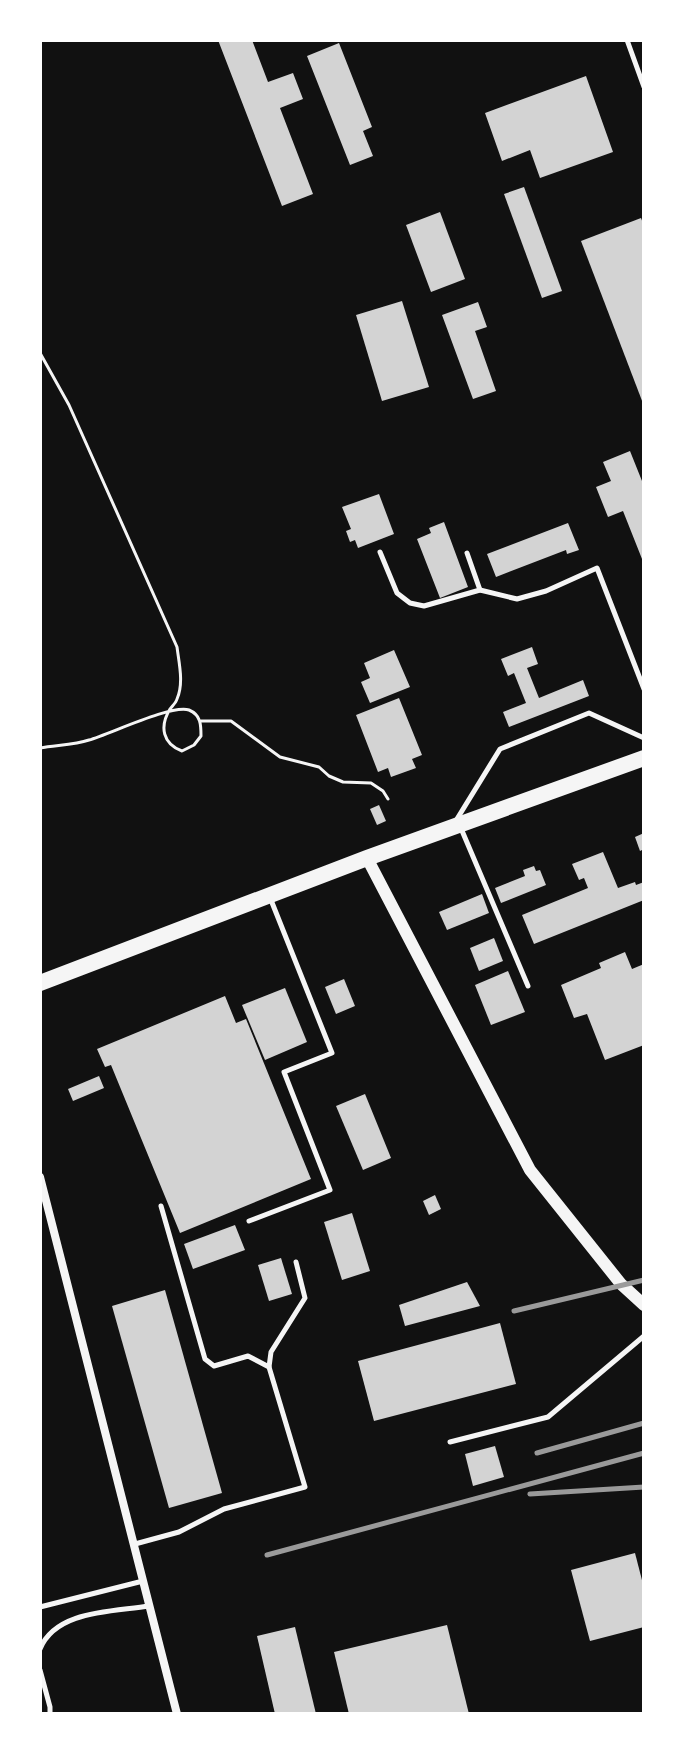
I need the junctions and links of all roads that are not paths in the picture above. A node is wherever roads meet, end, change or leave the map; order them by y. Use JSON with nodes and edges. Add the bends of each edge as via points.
{"nodes":[{"id":1,"x":627,"y":40,"type":"edge"},
{"id":2,"x":644,"y":87,"type":"edge"},
{"id":3,"x":380,"y":552,"type":"dead end"},
{"id":4,"x":467,"y":553,"type":"dead end"},
{"id":5,"x":480,"y":590,"type":"junction"},
{"id":6,"x":644,"y":689,"type":"edge"},
{"id":7,"x":644,"y":738,"type":"edge"},
{"id":8,"x":644,"y":758,"type":"edge"},
{"id":9,"x":456,"y":826,"type":"junction"},
{"id":10,"x":367,"y":858,"type":"junction"},
{"id":11,"x":269,"y":895,"type":"junction"},
{"id":12,"x":40,"y":983,"type":"edge"},
{"id":13,"x":528,"y":986,"type":"dead end"},
{"id":14,"x":40,"y":1177,"type":"edge"},
{"id":15,"x":161,"y":1206,"type":"dead end"},
{"id":16,"x":249,"y":1221,"type":"dead end"},
{"id":17,"x":296,"y":1262,"type":"dead end"},
{"id":18,"x":644,"y":1305,"type":"edge"},
{"id":19,"x":644,"y":1336,"type":"edge"},
{"id":20,"x":269,"y":1367,"type":"junction"},
{"id":21,"x":450,"y":1442,"type":"dead end"},
{"id":22,"x":133,"y":1545,"type":"junction"},
{"id":23,"x":143,"y":1581,"type":"junction"},
{"id":24,"x":149,"y":1606,"type":"junction"},
{"id":25,"x":40,"y":1607,"type":"edge"},
{"id":26,"x":40,"y":1649,"type":"edge"},
{"id":27,"x":40,"y":1670,"type":"edge"},
{"id":28,"x":50,"y":1714,"type":"edge"},
{"id":29,"x":177,"y":1714,"type":"edge"}],
"edges":[{"from":1,"to":2,"type":"lane"},
{"from":3,"to":5,"type":"lane","via":[[397,593],[410,603],[424,606]]},
{"from":4,"to":5,"type":"lane"},
{"from":5,"to":6,"type":"lane","via":[[517,599],[597,568]]},
{"from":7,"to":9,"type":"lane","via":[[589,713],[500,749]]},
{"from":8,"to":9,"type":"main road"},
{"from":9,"to":10,"type":"main road"},
{"from":9,"to":13,"type":"lane"},
{"from":10,"to":11,"type":"main road"},
{"from":10,"to":18,"type":"street","via":[[530,1170],[621,1284]]},
{"from":11,"to":12,"type":"main road"},
{"from":11,"to":16,"type":"lane","via":[[332,1053],[284,1072],[330,1190]]},
{"from":14,"to":22,"type":"street"},
{"from":15,"to":20,"type":"lane","via":[[205,1359],[214,1366],[248,1356]]},
{"from":17,"to":20,"type":"lane","via":[[305,1298],[271,1352]]},
{"from":19,"to":21,"type":"lane","via":[[548,1417]]},
{"from":20,"to":22,"type":"lane","via":[[305,1487],[224,1509],[179,1532]]},
{"from":22,"to":23,"type":"street"},
{"from":23,"to":24,"type":"street"},
{"from":23,"to":25,"type":"lane"},
{"from":24,"to":26,"type":"lane","via":[[67,1620]]},
{"from":24,"to":29,"type":"street"},
{"from":27,"to":28,"type":"lane"}]}
